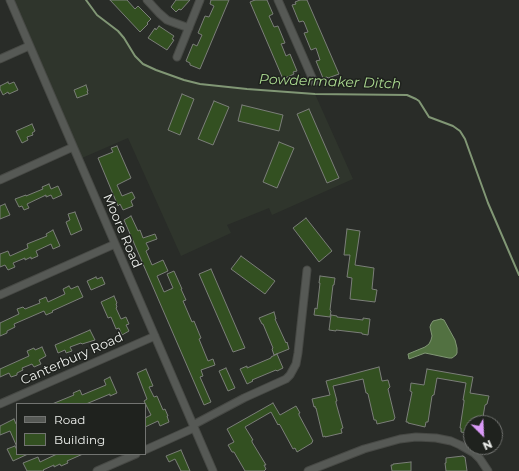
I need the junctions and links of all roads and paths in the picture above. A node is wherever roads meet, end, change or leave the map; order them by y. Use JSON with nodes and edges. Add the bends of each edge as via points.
{"nodes":[{"id":1,"x":10,"y":0,"type":"edge"},
{"id":2,"x":146,"y":0,"type":"edge"},
{"id":3,"x":200,"y":0,"type":"edge"},
{"id":4,"x":278,"y":0,"type":"edge"},
{"id":5,"x":189,"y":28,"type":"junction"},
{"id":6,"x":29,"y":46,"type":"junction"},
{"id":7,"x":177,"y":57,"type":"dead end"},
{"id":8,"x":0,"y":59,"type":"edge"},
{"id":9,"x":314,"y":82,"type":"dead end"},
{"id":10,"x":73,"y":147,"type":"junction"},
{"id":11,"x":0,"y":180,"type":"edge"},
{"id":12,"x":115,"y":244,"type":"junction"},
{"id":13,"x":307,"y":270,"type":"dead end"},
{"id":14,"x":0,"y":295,"type":"edge"},
{"id":15,"x":155,"y":336,"type":"junction"},
{"id":16,"x":0,"y":404,"type":"edge"},
{"id":17,"x":194,"y":427,"type":"junction"},
{"id":18,"x":146,"y":450,"type":"edge"},
{"id":19,"x":134,"y":455,"type":"edge"},
{"id":20,"x":97,"y":471,"type":"edge"},
{"id":21,"x":213,"y":471,"type":"edge"},
{"id":22,"x":308,"y":471,"type":"edge"},
{"id":23,"x":488,"y":471,"type":"edge"}],
"edges":[{"from":1,"to":6,"type":"street","name":"Moore Road"},
{"from":2,"to":5,"type":"street","via":[[167,20]]},
{"from":3,"to":5,"type":"street"},
{"from":4,"to":9,"type":"street"},
{"from":5,"to":7,"type":"street"},
{"from":6,"to":8,"type":"street"},
{"from":6,"to":10,"type":"street","name":"Moore Road"},
{"from":10,"to":11,"type":"street"},
{"from":10,"to":12,"type":"street","name":"Moore Road"},
{"from":12,"to":14,"type":"street"},
{"from":12,"to":15,"type":"street","name":"Moore Road"},
{"from":13,"to":17,"type":"street","via":[[298,353],[290,375]]},
{"from":15,"to":16,"type":"street","name":"Canterbury Road"},
{"from":15,"to":17,"type":"street","name":"Moore Road"},
{"from":17,"to":18,"type":"street"},
{"from":17,"to":21,"type":"street","name":"Moore Road"},
{"from":19,"to":20,"type":"street"},
{"from":22,"to":23,"type":"street","via":[[364,448],[416,437],[436,438],[460,445],[474,453]]}]}
